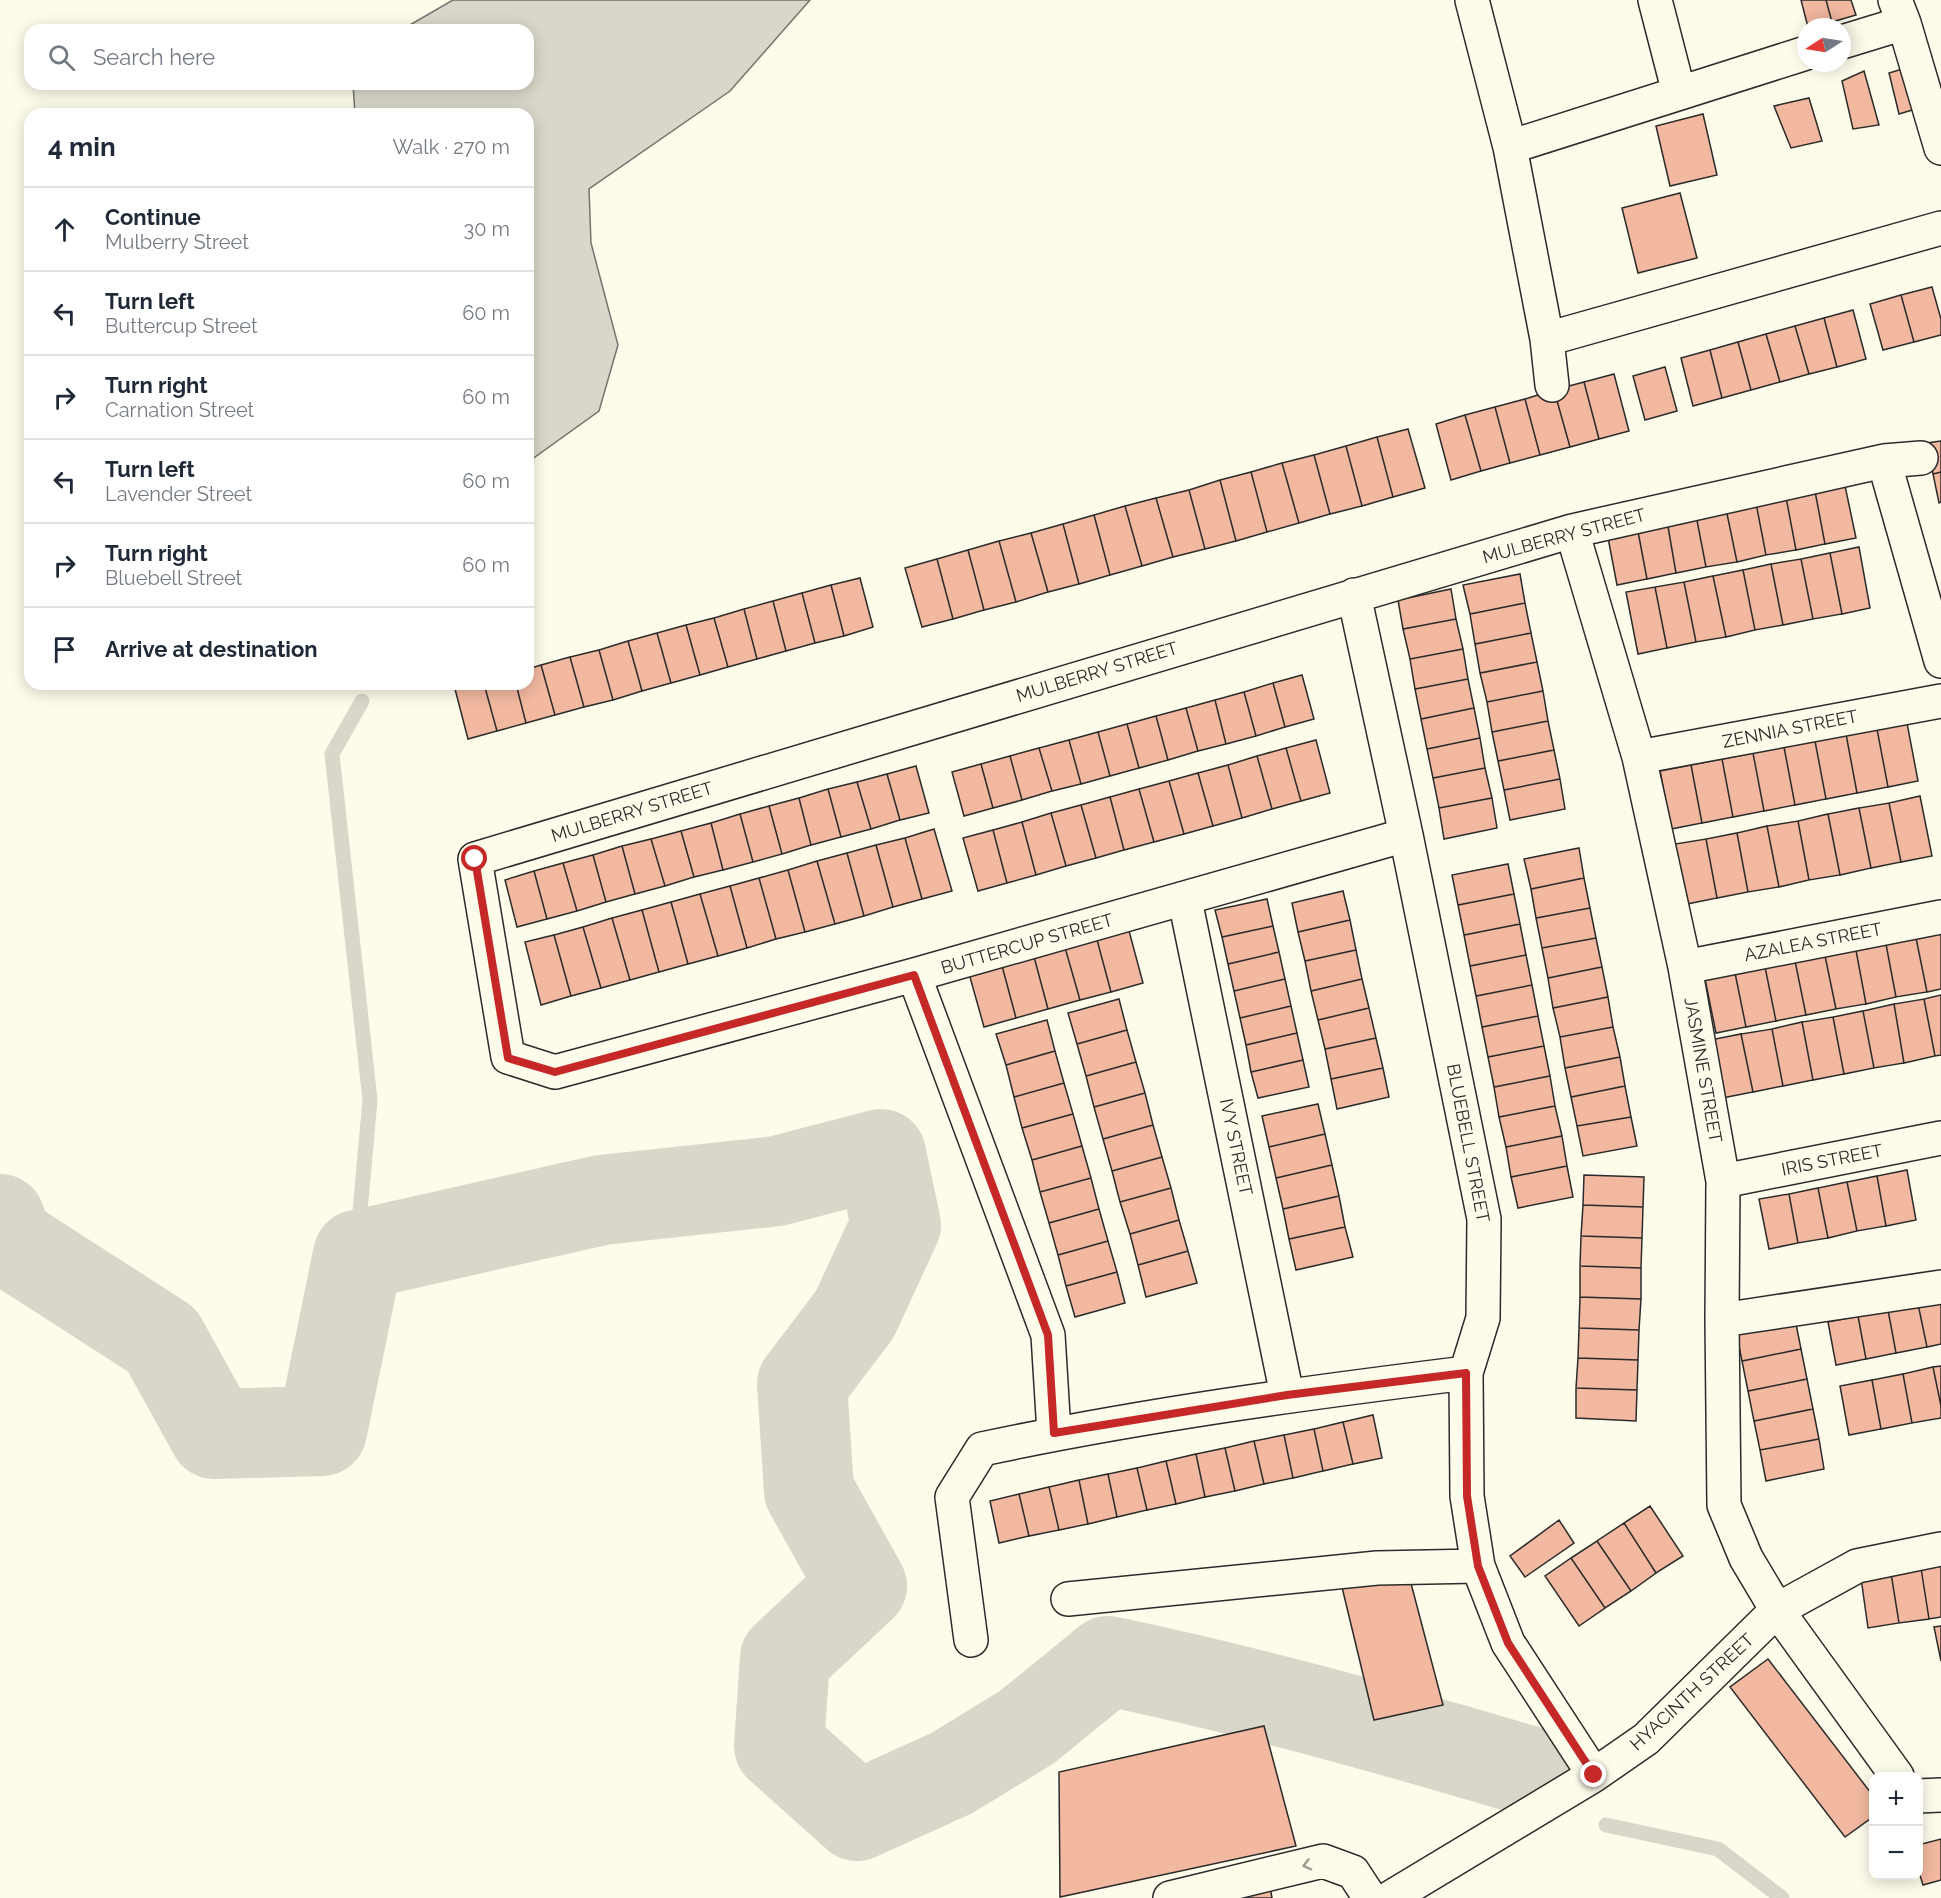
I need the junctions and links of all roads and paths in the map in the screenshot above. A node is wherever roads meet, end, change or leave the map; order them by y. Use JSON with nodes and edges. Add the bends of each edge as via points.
{"nodes":[{"id":1,"x":1472,"y":0,"type":"edge"},
{"id":2,"x":1655,"y":0,"type":"edge"},
{"id":3,"x":1899,"y":12,"type":"edge"},
{"id":4,"x":1851,"y":37,"type":"edge"},
{"id":5,"x":1797,"y":56,"type":"edge"},
{"id":6,"x":1679,"y":93,"type":"junction"},
{"id":7,"x":1510,"y":147,"type":"junction"},
{"id":8,"x":1941,"y":148,"type":"edge"},
{"id":9,"x":1941,"y":228,"type":"edge"},
{"id":10,"x":1547,"y":339,"type":"junction"},
{"id":11,"x":1552,"y":385,"type":"dead end"},
{"id":12,"x":1921,"y":458,"type":"dead end"},
{"id":13,"x":1884,"y":461,"type":"junction"},
{"id":14,"x":1572,"y":531,"type":"junction"},
{"id":15,"x":1354,"y":595,"type":"junction"},
{"id":16,"x":1941,"y":661,"type":"edge"},
{"id":17,"x":1941,"y":700,"type":"edge"},
{"id":18,"x":1639,"y":757,"type":"junction"},
{"id":19,"x":1406,"y":835,"type":"junction"},
{"id":20,"x":1185,"y":900,"type":"junction"},
{"id":21,"x":1941,"y":917,"type":"edge"},
{"id":22,"x":1685,"y":967,"type":"junction"},
{"id":23,"x":914,"y":975,"type":"junction"},
{"id":24,"x":508,"y":1058,"type":"joint"},
{"id":25,"x":1941,"y":1138,"type":"edge"},
{"id":26,"x":1723,"y":1181,"type":"junction"},
{"id":27,"x":1941,"y":1287,"type":"edge"},
{"id":28,"x":1722,"y":1320,"type":"junction"},
{"id":29,"x":1466,"y":1373,"type":"junction"},
{"id":30,"x":1287,"y":1395,"type":"junction"},
{"id":31,"x":1054,"y":1433,"type":"junction"},
{"id":32,"x":1941,"y":1549,"type":"edge"},
{"id":33,"x":1478,"y":1566,"type":"junction"},
{"id":34,"x":1068,"y":1599,"type":"dead end"},
{"id":35,"x":1777,"y":1610,"type":"junction"},
{"id":36,"x":971,"y":1640,"type":"dead end"},
{"id":37,"x":1894,"y":1772,"type":"edge"},
{"id":38,"x":1594,"y":1775,"type":"junction"},
{"id":39,"x":1941,"y":1795,"type":"edge"},
{"id":40,"x":1923,"y":1796,"type":"edge"},
{"id":41,"x":1170,"y":1898,"type":"edge"},
{"id":42,"x":1370,"y":1898,"type":"edge"},
{"id":43,"x":1390,"y":1898,"type":"edge"}],
"edges":[{"from":1,"to":7,"type":"street"},
{"from":2,"to":6,"type":"street"},
{"from":3,"to":4,"type":"street"},
{"from":3,"to":8,"type":"street"},
{"from":5,"to":6,"type":"street"},
{"from":6,"to":7,"type":"street"},
{"from":7,"to":10,"type":"street"},
{"from":9,"to":10,"type":"street"},
{"from":10,"to":11,"type":"street"},
{"from":12,"to":13,"type":"street","name":"MULBERRY STREET"},
{"from":13,"to":14,"type":"street","name":"MULBERRY STREET"},
{"from":13,"to":16,"type":"street"},
{"from":14,"to":15,"type":"street","name":"MULBERRY STREET"},
{"from":14,"to":18,"type":"street","name":"JASMINE STREET"},
{"from":15,"to":19,"type":"street","name":"BLUEBELL STREET"},
{"from":15,"to":24,"type":"street","name":"MULBERRY STREET","via":[[475,859]]},
{"from":17,"to":18,"type":"street","name":"ZENNIA STREET"},
{"from":18,"to":22,"type":"street","name":"JASMINE STREET"},
{"from":19,"to":20,"type":"street","name":"BUTTERCUP STREET"},
{"from":19,"to":29,"type":"street","name":"BLUEBELL STREET","via":[[1484,1219],[1483,1318]]},
{"from":20,"to":23,"type":"street","name":"BUTTERCUP STREET"},
{"from":20,"to":30,"type":"street","name":"IVY STREET"},
{"from":21,"to":22,"type":"street","name":"AZALEA STREET"},
{"from":22,"to":26,"type":"street","name":"JASMINE STREET"},
{"from":23,"to":24,"type":"street","name":"BUTTERCUP STREET","via":[[555,1072]]},
{"from":23,"to":31,"type":"street","via":[[1048,1335]]},
{"from":25,"to":26,"type":"street","name":"IRIS STREET"},
{"from":26,"to":28,"type":"street","name":"JASMINE STREET"},
{"from":27,"to":28,"type":"street"},
{"from":28,"to":35,"type":"street","name":"JASMINE STREET","via":[[1724,1505],[1746,1558]]},
{"from":29,"to":30,"type":"street"},
{"from":29,"to":33,"type":"street","name":"BLUEBELL STREET","via":[[1467,1496]]},
{"from":30,"to":31,"type":"street"},
{"from":31,"to":36,"type":"street","via":[[982,1449],[952,1497]]},
{"from":32,"to":35,"type":"street","name":"HYACINTH STREET","via":[[1857,1566]]},
{"from":33,"to":34,"type":"street","via":[[1377,1568]]},
{"from":33,"to":38,"type":"street","name":"BLUEBELL STREET","via":[[1508,1643]]},
{"from":35,"to":37,"type":"street","name":"JASMINE STREET"},
{"from":35,"to":38,"type":"street","name":"HYACINTH STREET","via":[[1646,1739]]},
{"from":38,"to":43,"type":"street","name":"HYACINTH STREET"},
{"from":39,"to":40,"type":"street"},
{"from":42,"to":41,"type":"street","one_way":true,"via":[[1353,1872],[1323,1861]]}]}
